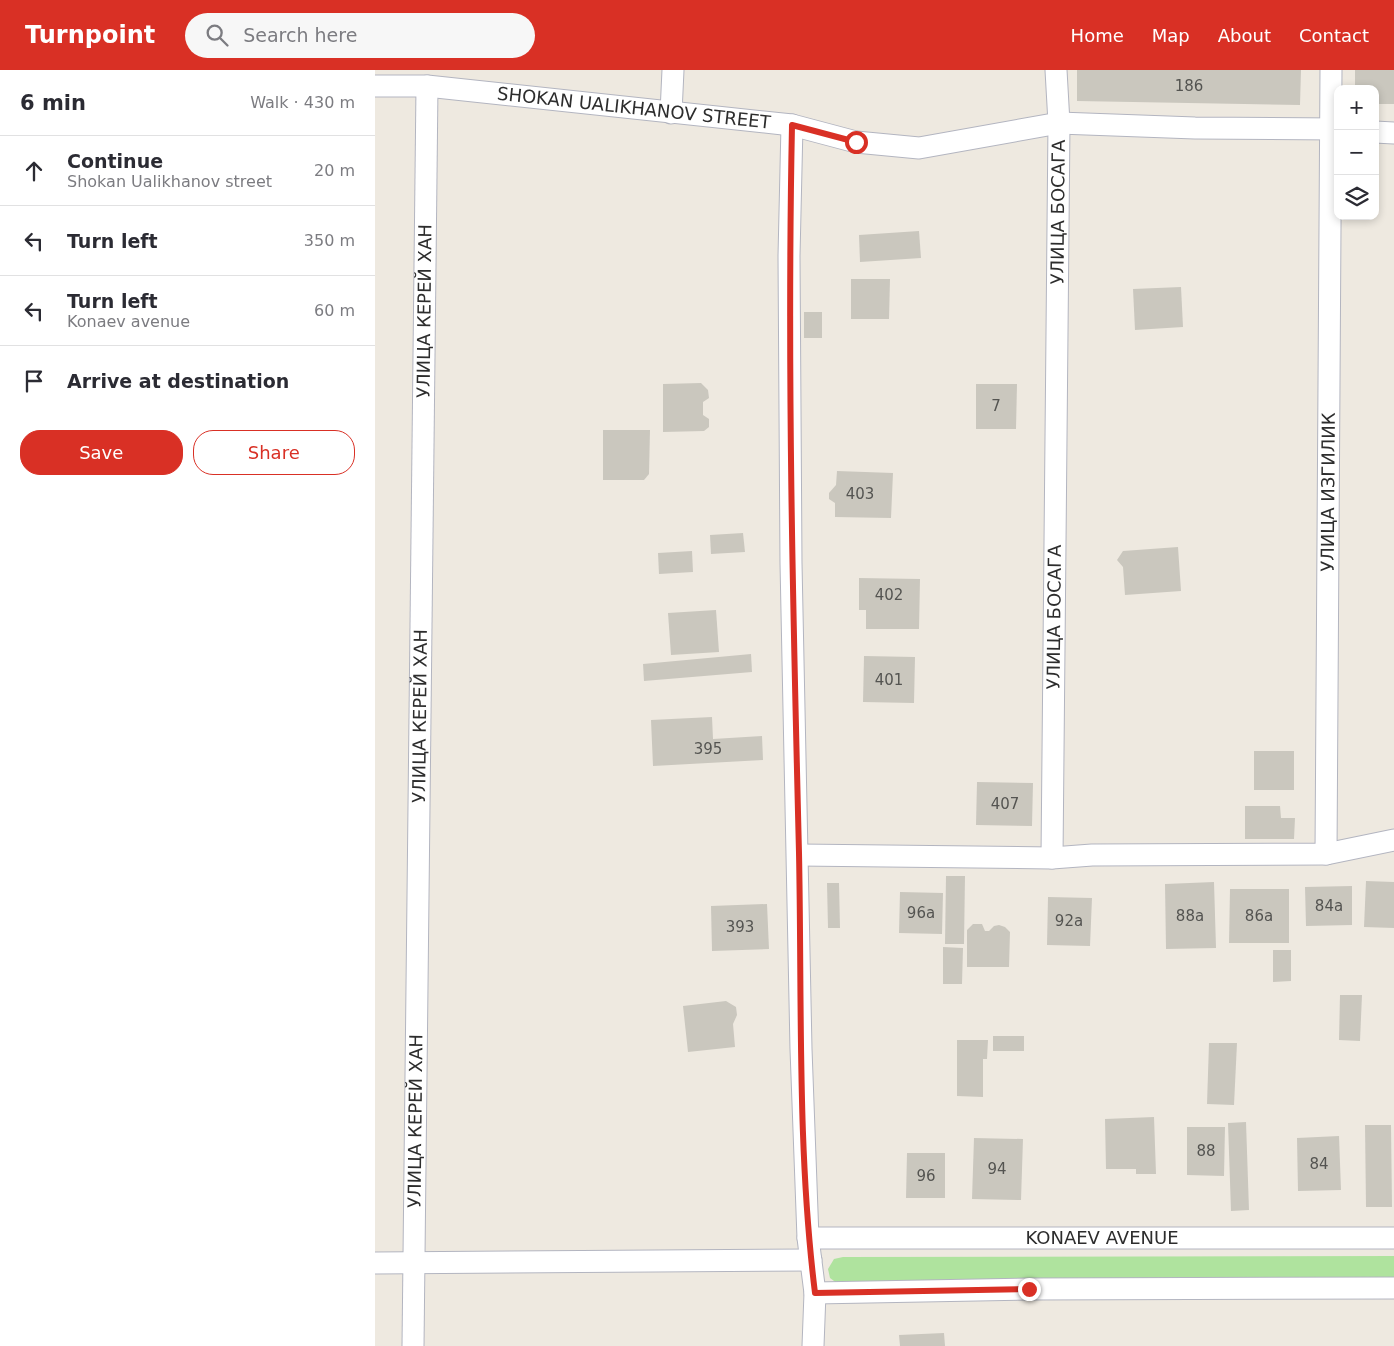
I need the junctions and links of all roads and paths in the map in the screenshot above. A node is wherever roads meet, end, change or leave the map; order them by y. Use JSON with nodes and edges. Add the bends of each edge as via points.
{"nodes":[{"id":1,"x":673,"y":70,"type":"edge"},
{"id":2,"x":1056,"y":70,"type":"edge"},
{"id":3,"x":1331,"y":70,"type":"edge"},
{"id":4,"x":375,"y":86,"type":"edge"},
{"id":5,"x":427,"y":86,"type":"junction"},
{"id":6,"x":671,"y":113,"type":"junction"},
{"id":7,"x":1059,"y":123,"type":"junction"},
{"id":8,"x":792,"y":125,"type":"junction"},
{"id":9,"x":1334,"y":129,"type":"edge"},
{"id":10,"x":1379,"y":132,"type":"edge"},
{"id":11,"x":1394,"y":133,"type":"edge"},
{"id":12,"x":1394,"y":840,"type":"edge"},
{"id":13,"x":1326,"y":854,"type":"junction"},
{"id":14,"x":799,"y":855,"type":"junction"},
{"id":15,"x":1052,"y":858,"type":"junction"},
{"id":16,"x":809,"y":1238,"type":"junction"},
{"id":17,"x":1394,"y":1238,"type":"edge"},
{"id":18,"x":811,"y":1260,"type":"junction"},
{"id":19,"x":375,"y":1263,"type":"edge"},
{"id":20,"x":414,"y":1263,"type":"junction"},
{"id":21,"x":1394,"y":1288,"type":"edge"},
{"id":22,"x":815,"y":1293,"type":"junction"},
{"id":23,"x":413,"y":1346,"type":"edge"},
{"id":24,"x":813,"y":1346,"type":"edge"}],
"edges":[{"from":1,"to":6,"type":"street"},
{"from":2,"to":7,"type":"street","name":"УЛИЦА БОСАГА"},
{"from":3,"to":9,"type":"street","name":"УЛИЦА ИЗГИЛИК"},
{"from":4,"to":5,"type":"street","name":"SHOKAN UALIKHANOV STREET"},
{"from":5,"to":6,"type":"street","name":"SHOKAN UALIKHANOV STREET"},
{"from":5,"to":20,"type":"street","name":"УЛИЦА КЕРЕЙ ХАН"},
{"from":6,"to":8,"type":"street","name":"SHOKAN UALIKHANOV STREET"},
{"from":7,"to":8,"type":"street","name":"SHOKAN UALIKHANOV STREET","via":[[919,148],[856,142]]},
{"from":7,"to":9,"type":"street","name":"SHOKAN UALIKHANOV STREET"},
{"from":7,"to":15,"type":"street","name":"УЛИЦА БОСАГА"},
{"from":8,"to":14,"type":"street","via":[[789,256],[791,554]]},
{"from":9,"to":13,"type":"street","name":"УЛИЦА ИЗГИЛИК"},
{"from":10,"to":11,"type":"street"},
{"from":12,"to":13,"type":"street"},
{"from":13,"to":15,"type":"street"},
{"from":14,"to":15,"type":"street"},
{"from":14,"to":16,"type":"street","via":[[801,1049]]},
{"from":16,"to":17,"type":"street","name":"KONAEV AVENUE"},
{"from":16,"to":18,"type":"street"},
{"from":18,"to":20,"type":"street"},
{"from":18,"to":22,"type":"street"},
{"from":19,"to":20,"type":"street"},
{"from":20,"to":23,"type":"street","name":"УЛИЦА КЕРЕЙ ХАН"},
{"from":21,"to":22,"type":"street"},
{"from":22,"to":24,"type":"street"}]}
